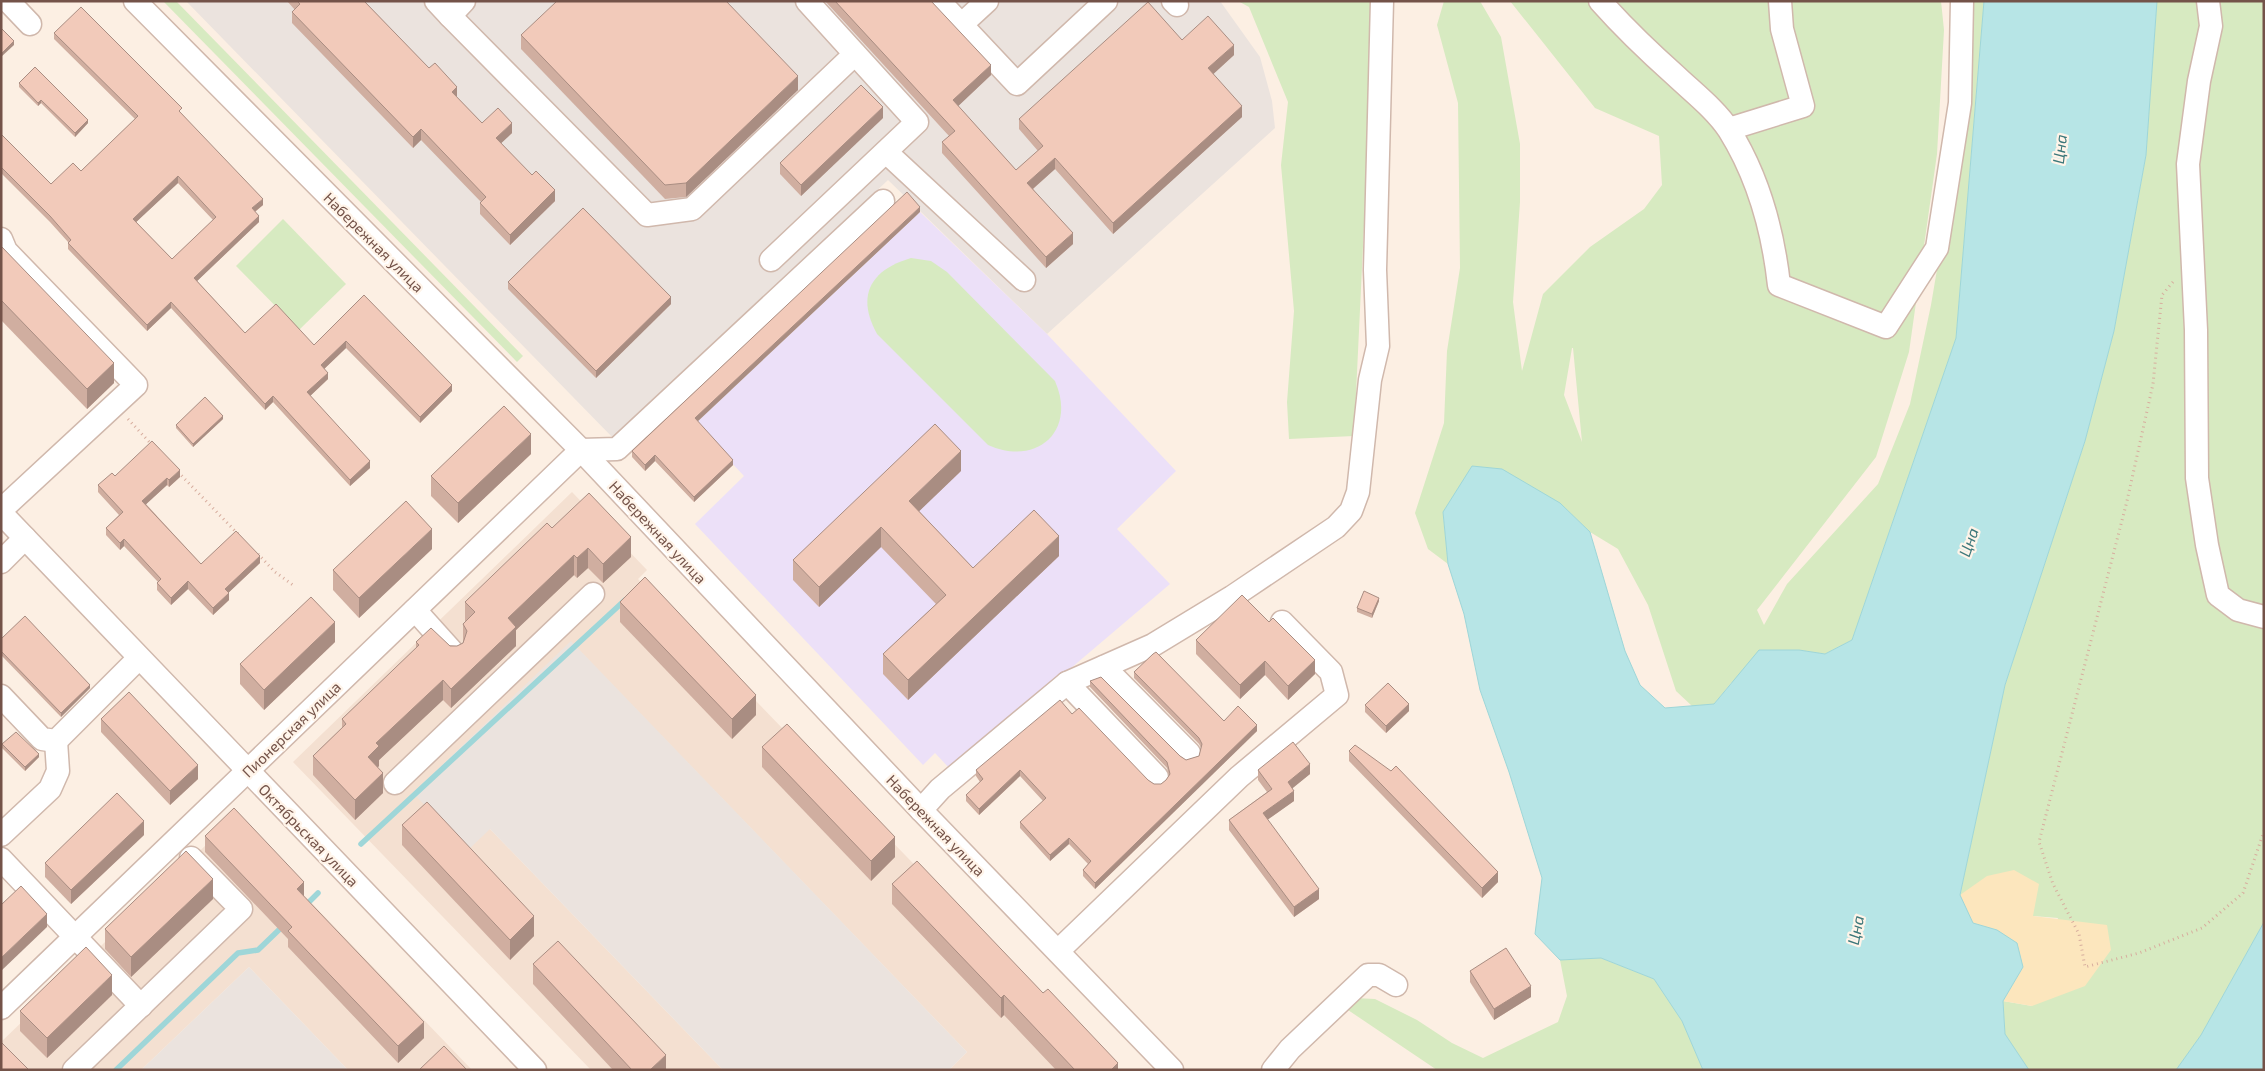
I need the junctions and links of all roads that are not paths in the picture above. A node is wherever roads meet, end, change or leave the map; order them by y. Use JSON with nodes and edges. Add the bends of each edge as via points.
{"nodes":[{"id":1,"x":8,"y":1,"type":"edge"},
{"id":2,"x":136,"y":1,"type":"edge"},
{"id":3,"x":807,"y":1,"type":"edge"},
{"id":4,"x":939,"y":1,"type":"edge"},
{"id":5,"x":987,"y":1,"type":"edge"},
{"id":6,"x":1106,"y":1,"type":"edge"},
{"id":7,"x":1382,"y":1,"type":"edge"},
{"id":8,"x":1600,"y":1,"type":"edge"},
{"id":9,"x":1780,"y":1,"type":"edge"},
{"id":10,"x":1962,"y":1,"type":"edge"},
{"id":11,"x":2208,"y":1,"type":"edge"},
{"id":12,"x":450,"y":6,"type":"edge"},
{"id":13,"x":30,"y":24,"type":"dead end"},
{"id":14,"x":961,"y":25,"type":"junction"},
{"id":15,"x":855,"y":54,"type":"junction"},
{"id":16,"x":1729,"y":129,"type":"junction"},
{"id":17,"x":886,"y":152,"type":"junction"},
{"id":18,"x":883,"y":201,"type":"dead end"},
{"id":19,"x":1,"y":239,"type":"edge"},
{"id":20,"x":771,"y":260,"type":"dead end"},
{"id":21,"x":1024,"y":280,"type":"dead end"},
{"id":22,"x":581,"y":450,"type":"junction"},
{"id":23,"x":1,"y":511,"type":"edge"},
{"id":24,"x":25,"y":538,"type":"junction"},
{"id":25,"x":1,"y":562,"type":"edge"},
{"id":26,"x":592,"y":594,"type":"dead end"},
{"id":27,"x":414,"y":610,"type":"junction"},
{"id":28,"x":2264,"y":617,"type":"edge"},
{"id":29,"x":1282,"y":622,"type":"dead end"},
{"id":30,"x":454,"y":652,"type":"edge"},
{"id":31,"x":139,"y":658,"type":"junction"},
{"id":32,"x":1104,"y":667,"type":"junction"},
{"id":33,"x":1068,"y":683,"type":"junction"},
{"id":34,"x":1,"y":696,"type":"edge"},
{"id":35,"x":56,"y":741,"type":"junction"},
{"id":36,"x":1189,"y":753,"type":"dead end"},
{"id":37,"x":248,"y":770,"type":"junction"},
{"id":38,"x":1157,"y":777,"type":"dead end"},
{"id":39,"x":396,"y":783,"type":"dead end"},
{"id":40,"x":921,"y":810,"type":"junction"},
{"id":41,"x":1,"y":835,"type":"edge"},
{"id":42,"x":175,"y":841,"type":"junction"},
{"id":43,"x":1,"y":859,"type":"edge"},
{"id":44,"x":76,"y":937,"type":"junction"},
{"id":45,"x":1058,"y":952,"type":"junction"},
{"id":46,"x":1396,"y":985,"type":"dead end"},
{"id":47,"x":141,"y":1006,"type":"junction"},
{"id":48,"x":1,"y":1008,"type":"edge"},
{"id":49,"x":74,"y":1070,"type":"edge"},
{"id":50,"x":534,"y":1070,"type":"edge"},
{"id":51,"x":1172,"y":1070,"type":"edge"},
{"id":52,"x":1273,"y":1070,"type":"edge"}],
"edges":[{"from":1,"to":13,"type":"street"},
{"from":2,"to":22,"type":"street","name":"Набережная улица"},
{"from":3,"to":15,"type":"street"},
{"from":4,"to":14,"type":"street"},
{"from":5,"to":14,"type":"street"},
{"from":6,"to":14,"type":"street","via":[[1016,84]]},
{"from":7,"to":32,"type":"street","via":[[1375,270],[1378,346],[1370,380],[1358,492],[1351,511],[1336,527],[1232,597],[1153,645]]},
{"from":8,"to":16,"type":"street"},
{"from":9,"to":16,"type":"street","via":[[1782,29],[1803,106]]},
{"from":10,"to":16,"type":"street","via":[[1960,102],[1937,248],[1886,327],[1779,285],[1764,203]]},
{"from":11,"to":28,"type":"street","via":[[2211,26],[2199,81],[2188,164],[2194,260],[2197,478],[2218,594],[2238,610]]},
{"from":12,"to":15,"type":"street","via":[[647,215],[692,209]]},
{"from":15,"to":17,"type":"street","via":[[917,122]]},
{"from":17,"to":20,"type":"street"},
{"from":17,"to":21,"type":"street"},
{"from":18,"to":22,"type":"street","via":[[617,449]]},
{"from":19,"to":23,"type":"street","via":[[6,251],[136,385]]},
{"from":22,"to":27,"type":"street","name":"Пионерская улица"},
{"from":22,"to":40,"type":"street","name":"Набережная улица"},
{"from":23,"to":24,"type":"street","name":"Октябрьская улица"},
{"from":24,"to":25,"type":"street"},
{"from":24,"to":31,"type":"street","name":"Октябрьская улица"},
{"from":26,"to":39,"type":"street","via":[[486,686]]},
{"from":27,"to":30,"type":"street"},
{"from":27,"to":37,"type":"street","name":"Пионерская улица"},
{"from":29,"to":45,"type":"street","via":[[1331,672],[1337,694],[1239,777]]},
{"from":31,"to":35,"type":"street"},
{"from":31,"to":37,"type":"street","name":"Октябрьская улица"},
{"from":32,"to":33,"type":"street"},
{"from":32,"to":36,"type":"street"},
{"from":33,"to":38,"type":"street"},
{"from":33,"to":40,"type":"street","via":[[940,789]]},
{"from":34,"to":35,"type":"street","via":[[42,739]]},
{"from":35,"to":41,"type":"street","via":[[58,771],[50,788]]},
{"from":37,"to":42,"type":"street","name":"Пионерская улица"},
{"from":37,"to":50,"type":"street","name":"Октябрьская улица"},
{"from":40,"to":45,"type":"street","name":"Набережная улица"},
{"from":42,"to":44,"type":"street","name":"Пионерская улица"},
{"from":42,"to":47,"type":"street","via":[[241,909]]},
{"from":43,"to":44,"type":"street"},
{"from":44,"to":47,"type":"street"},
{"from":44,"to":48,"type":"street","name":"Пионерская улица"},
{"from":45,"to":51,"type":"street","name":"Набережная улица"},
{"from":46,"to":52,"type":"street","via":[[1379,975],[1368,975],[1290,1048]]},
{"from":47,"to":49,"type":"street"}]}
